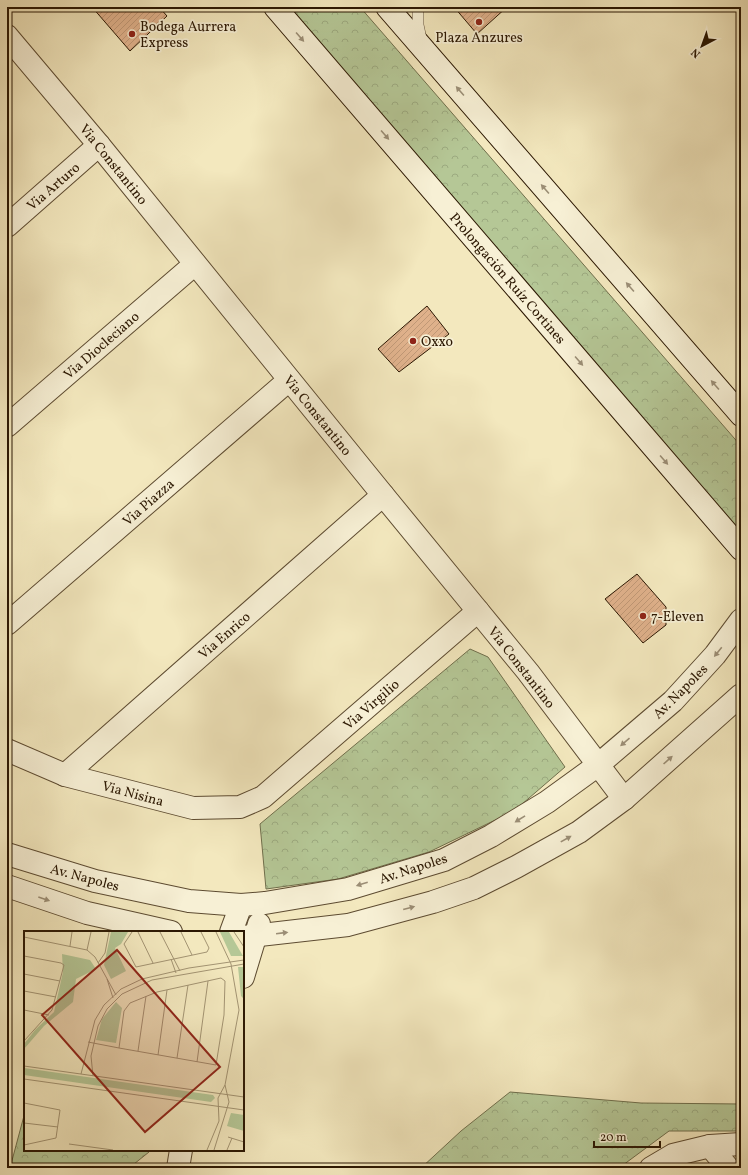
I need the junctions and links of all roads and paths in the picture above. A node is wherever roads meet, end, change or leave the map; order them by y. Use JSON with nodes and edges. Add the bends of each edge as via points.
{"nodes":[{"id":1,"x":275,"y":7,"type":"edge"},
{"id":2,"x":387,"y":7,"type":"edge"},
{"id":3,"x":418,"y":7,"type":"edge"},
{"id":4,"x":7,"y":36,"type":"edge"},
{"id":5,"x":425,"y":51,"type":"junction"},
{"id":6,"x":99,"y":145,"type":"junction"},
{"id":7,"x":7,"y":226,"type":"edge"},
{"id":8,"x":195,"y":264,"type":"junction"},
{"id":9,"x":289,"y":380,"type":"junction"},
{"id":10,"x":741,"y":415,"type":"edge"},
{"id":11,"x":7,"y":426,"type":"edge"},
{"id":12,"x":383,"y":495,"type":"junction"},
{"id":13,"x":741,"y":549,"type":"edge"},
{"id":14,"x":478,"y":610,"type":"junction"},
{"id":15,"x":741,"y":620,"type":"edge"},
{"id":16,"x":7,"y":624,"type":"edge"},
{"id":17,"x":741,"y":695,"type":"edge"},
{"id":18,"x":7,"y":750,"type":"edge"},
{"id":19,"x":598,"y":765,"type":"junction"},
{"id":20,"x":65,"y":775,"type":"junction"},
{"id":21,"x":263,"y":797,"type":"joint"},
{"id":22,"x":624,"y":799,"type":"junction"},
{"id":23,"x":7,"y":854,"type":"edge"},
{"id":24,"x":7,"y":886,"type":"edge"},
{"id":25,"x":265,"y":903,"type":"junction"},
{"id":26,"x":241,"y":905,"type":"junction"},
{"id":27,"x":167,"y":931,"type":"edge"},
{"id":28,"x":231,"y":931,"type":"edge"},
{"id":29,"x":249,"y":937,"type":"edge"},
{"id":30,"x":244,"y":970,"type":"edge"},
{"id":31,"x":741,"y":1144,"type":"edge"},
{"id":32,"x":710,"y":1146,"type":"junction"},
{"id":33,"x":181,"y":1151,"type":"edge"},
{"id":34,"x":178,"y":1168,"type":"edge"},
{"id":35,"x":651,"y":1168,"type":"edge"},
{"id":36,"x":728,"y":1168,"type":"edge"}],
"edges":[{"from":1,"to":13,"type":"street","name":"Prolongación Ruíz Cortines","one_way":true},
{"from":2,"to":5,"type":"street"},
{"from":3,"to":5,"type":"lane","via":[[418,25]]},
{"from":4,"to":6,"type":"street","name":"Via Constantino"},
{"from":10,"to":5,"type":"street","one_way":true},
{"from":6,"to":7,"type":"street","name":"Via Arturo"},
{"from":6,"to":8,"type":"street","name":"Via Constantino"},
{"from":8,"to":9,"type":"street","name":"Via Constantino"},
{"from":8,"to":11,"type":"street","name":"Via Diocleciano"},
{"from":9,"to":12,"type":"street","name":"Via Constantino"},
{"from":9,"to":16,"type":"street","name":"Via Piazza"},
{"from":12,"to":14,"type":"street","name":"Via Constantino"},
{"from":12,"to":20,"type":"street","name":"Via Enrico"},
{"from":14,"to":19,"type":"street","name":"Via Constantino"},
{"from":14,"to":21,"type":"street","name":"Via Virgilio"},
{"from":15,"to":19,"type":"street","name":"Av. Napoles","one_way":true,"via":[[715,655],[673,701]]},
{"from":22,"to":17,"type":"street","one_way":true},
{"from":18,"to":20,"type":"street","name":"Via Nisina"},
{"from":19,"to":22,"type":"street","name":"Via Constantino"},
{"from":19,"to":25,"type":"street","name":"Av. Napoles","one_way":true,"via":[[541,806],[444,860],[348,889]]},
{"from":20,"to":21,"type":"street","name":"Via Nisina","via":[[192,808],[240,807]]},
{"from":29,"to":22,"type":"street","one_way":true,"via":[[348,925],[474,888],[579,832]]},
{"from":23,"to":26,"type":"street","name":"Av. Napoles","via":[[102,883],[189,901]]},
{"from":24,"to":27,"type":"street","one_way":true,"via":[[86,913]]},
{"from":25,"to":26,"type":"street","name":"Av. Napoles"},
{"from":25,"to":29,"type":"street"},
{"from":26,"to":28,"type":"street"},
{"from":29,"to":30,"type":"street"},
{"from":31,"to":32,"type":"street"},
{"from":32,"to":35,"type":"street","via":[[673,1155]]},
{"from":32,"to":36,"type":"street"},
{"from":33,"to":34,"type":"street"}]}
